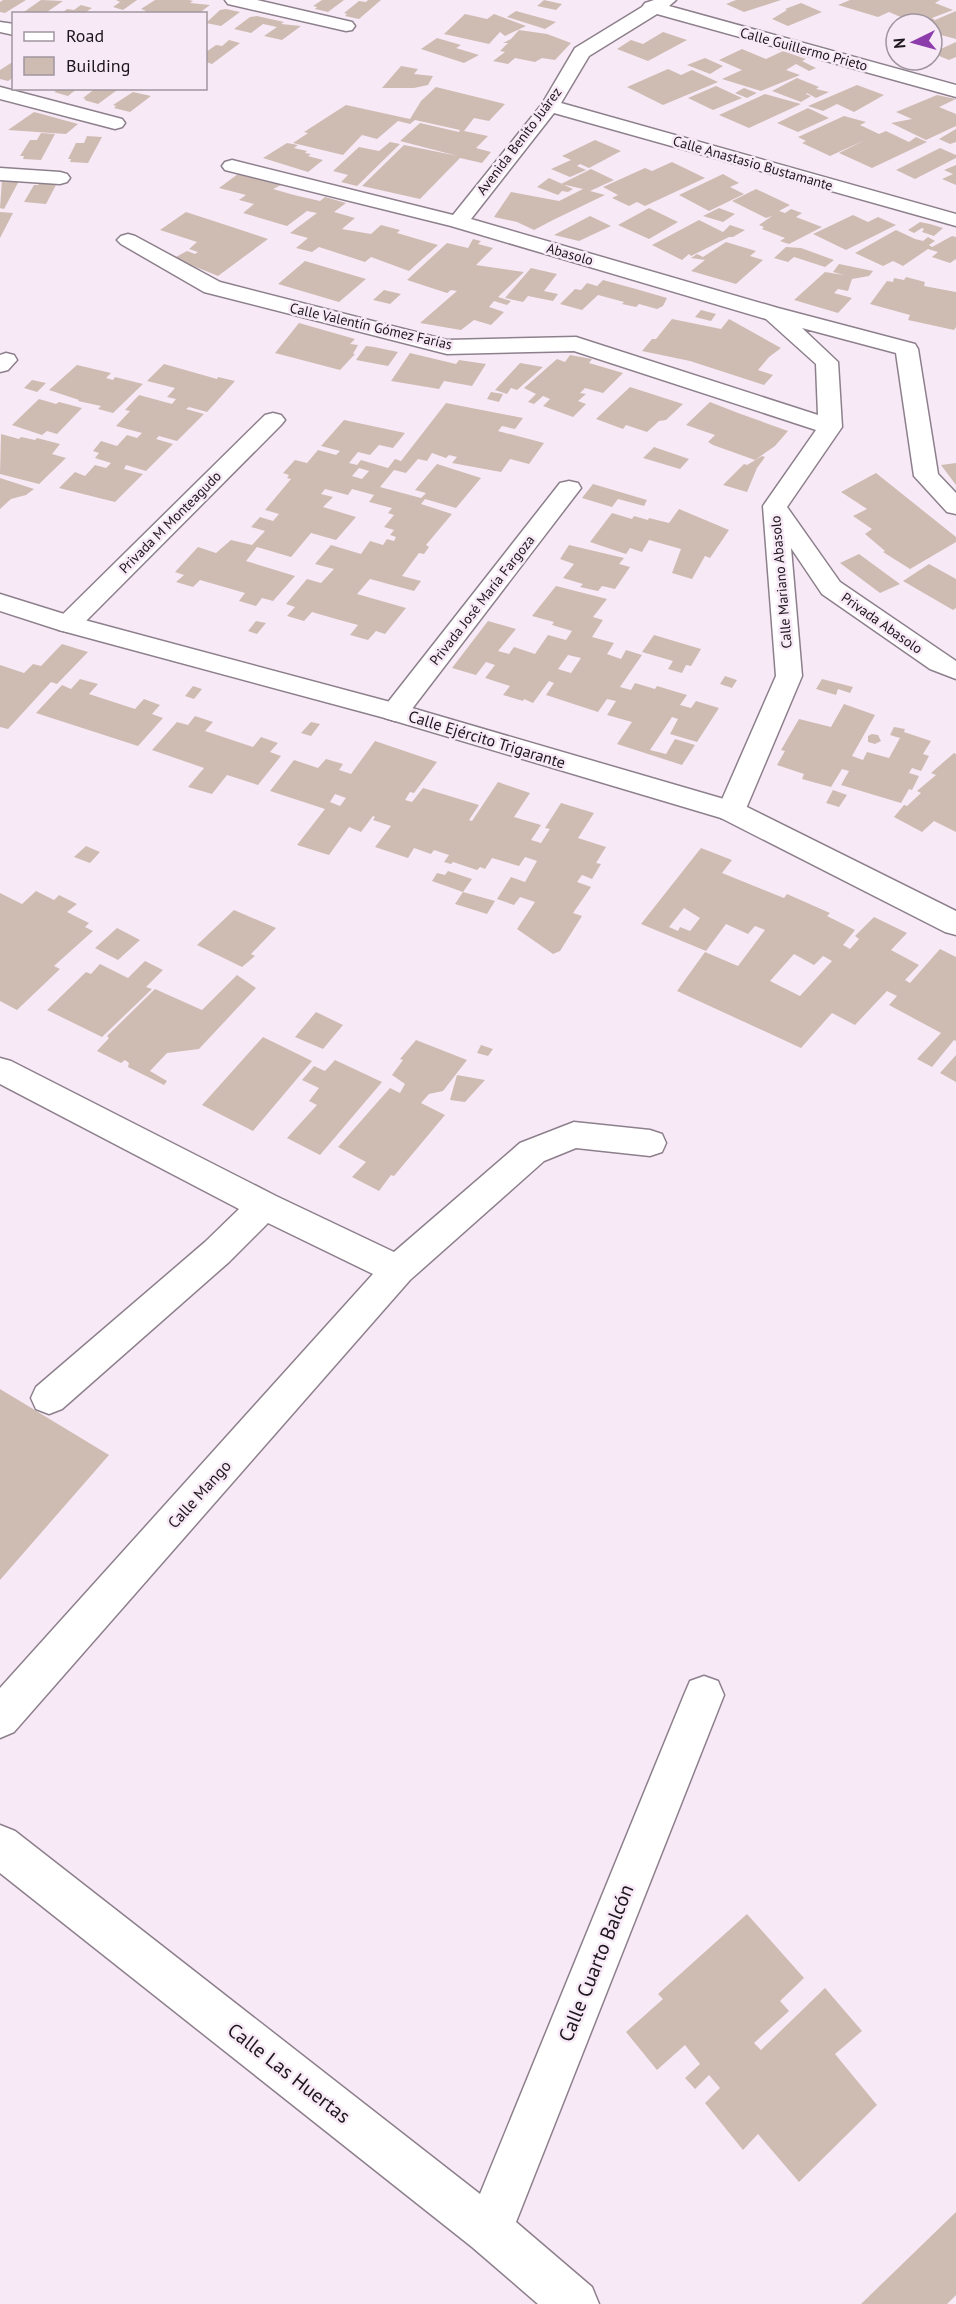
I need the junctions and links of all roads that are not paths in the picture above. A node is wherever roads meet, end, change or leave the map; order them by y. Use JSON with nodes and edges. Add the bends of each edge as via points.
{"nodes":[{"id":1,"x":234,"y":0,"type":"edge"},
{"id":2,"x":659,"y":4,"type":"edge"},
{"id":3,"x":346,"y":26,"type":"dead end"},
{"id":4,"x":956,"y":91,"type":"edge"},
{"id":5,"x":0,"y":93,"type":"edge"},
{"id":6,"x":550,"y":106,"type":"junction"},
{"id":7,"x":116,"y":123,"type":"dead end"},
{"id":8,"x":232,"y":166,"type":"dead end"},
{"id":9,"x":0,"y":174,"type":"edge"},
{"id":10,"x":60,"y":178,"type":"dead end"},
{"id":11,"x":956,"y":220,"type":"edge"},
{"id":12,"x":458,"y":222,"type":"junction"},
{"id":13,"x":128,"y":240,"type":"dead end"},
{"id":14,"x":770,"y":313,"type":"junction"},
{"id":15,"x":273,"y":420,"type":"dead end"},
{"id":16,"x":830,"y":427,"type":"junction"},
{"id":17,"x":569,"y":488,"type":"dead end"},
{"id":18,"x":775,"y":506,"type":"junction"},
{"id":19,"x":956,"y":507,"type":"edge"},
{"id":20,"x":0,"y":602,"type":"edge"},
{"id":21,"x":68,"y":624,"type":"junction"},
{"id":22,"x":956,"y":671,"type":"edge"},
{"id":23,"x":395,"y":712,"type":"junction"},
{"id":24,"x":731,"y":811,"type":"junction"},
{"id":25,"x":956,"y":924,"type":"edge"},
{"id":26,"x":0,"y":1070,"type":"edge"},
{"id":27,"x":650,"y":1143,"type":"dead end"},
{"id":28,"x":264,"y":1206,"type":"junction"},
{"id":29,"x":398,"y":1270,"type":"junction"},
{"id":30,"x":49,"y":1398,"type":"dead end"},
{"id":31,"x":704,"y":1695,"type":"dead end"},
{"id":32,"x":0,"y":1718,"type":"edge"},
{"id":33,"x":0,"y":1846,"type":"edge"},
{"id":34,"x":489,"y":2230,"type":"junction"},
{"id":35,"x":575,"y":2304,"type":"edge"}],
"edges":[{"from":1,"to":3,"type":"street"},
{"from":2,"to":4,"type":"street","name":"Calle Guillermo Prieto"},
{"from":2,"to":6,"type":"street","name":"Avenida Benito Juárez","via":[[582,52]]},
{"from":5,"to":7,"type":"street"},
{"from":6,"to":11,"type":"street","name":"Calle Anastasio Bustamante"},
{"from":6,"to":12,"type":"street","name":"Avenida Benito Juárez"},
{"from":8,"to":12,"type":"street","name":"Abasolo"},
{"from":9,"to":10,"type":"street"},
{"from":12,"to":14,"type":"street","name":"Abasolo"},
{"from":13,"to":16,"type":"street","name":"Calle Valentín Gómez Farías","via":[[212,287],[447,347],[576,344]]},
{"from":14,"to":16,"type":"street","via":[[827,362]]},
{"from":14,"to":19,"type":"street","name":"Abasolo","via":[[907,350],[926,476]]},
{"from":15,"to":21,"type":"street","name":"Privada M Monteagudo"},
{"from":16,"to":18,"type":"street","name":"Calle Mariano Abasolo"},
{"from":17,"to":23,"type":"street","name":"Privada José María Fargoza"},
{"from":18,"to":22,"type":"street","name":"Privada Abasolo","via":[[831,588]]},
{"from":18,"to":24,"type":"street","name":"Calle Mariano Abasolo","via":[[789,676]]},
{"from":20,"to":21,"type":"street","name":"Calle Ejército Trigarante"},
{"from":21,"to":23,"type":"street","name":"Calle Ejército Trigarante"},
{"from":23,"to":24,"type":"street","name":"Calle Ejército Trigarante"},
{"from":24,"to":25,"type":"street","name":"Calle Ejército Trigarante"},
{"from":26,"to":28,"type":"street"},
{"from":27,"to":29,"type":"street","name":"Calle Mango","via":[[574,1135],[532,1152]]},
{"from":28,"to":29,"type":"street"},
{"from":28,"to":30,"type":"street","via":[[217,1252]]},
{"from":29,"to":32,"type":"street","name":"Calle Mango"},
{"from":31,"to":34,"type":"street","name":"Calle Cuarto Balcón"},
{"from":33,"to":34,"type":"street","name":"Calle Las Huertas"},
{"from":34,"to":35,"type":"street","name":"Calle Las Huertas"}]}
